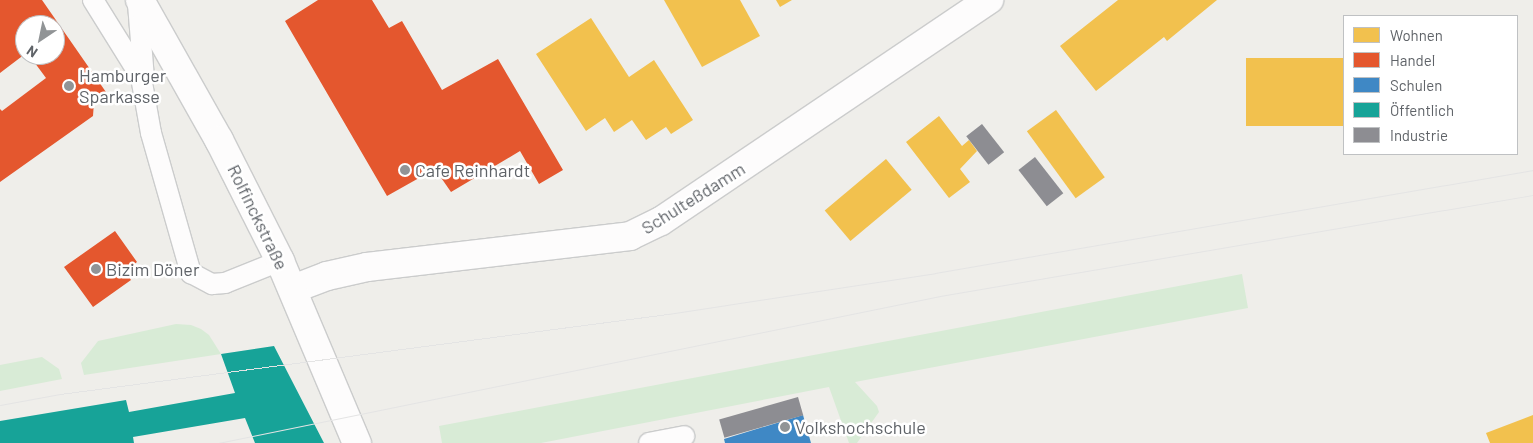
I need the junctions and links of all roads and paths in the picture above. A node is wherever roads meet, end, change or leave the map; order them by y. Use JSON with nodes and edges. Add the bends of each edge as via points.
{"nodes":[{"id":1,"x":93,"y":0,"type":"edge"},
{"id":2,"x":139,"y":0,"type":"edge"},
{"id":3,"x":989,"y":0,"type":"edge"},
{"id":4,"x":144,"y":89,"type":"junction"},
{"id":5,"x":280,"y":261,"type":"junction"},
{"id":6,"x":293,"y":289,"type":"junction"},
{"id":7,"x":684,"y":436,"type":"dead end"},
{"id":8,"x":357,"y":443,"type":"edge"},
{"id":9,"x":649,"y":443,"type":"edge"}],
"edges":[{"from":1,"to":4,"type":"lane","via":[[136,66]]},
{"from":2,"to":4,"type":"lane"},
{"from":2,"to":5,"type":"street","name":"Rolfinckstraße","via":[[219,140]]},
{"from":3,"to":6,"type":"street","name":"Schulteßdamm","via":[[661,221],[630,236],[367,267],[327,276]]},
{"from":4,"to":5,"type":"lane","via":[[151,133],[191,273],[212,284],[225,283]]},
{"from":5,"to":6,"type":"street","name":"Rolfinckstraße"},
{"from":6,"to":8,"type":"street","name":"Rolfinckstraße"},
{"from":7,"to":9,"type":"lane"}]}
